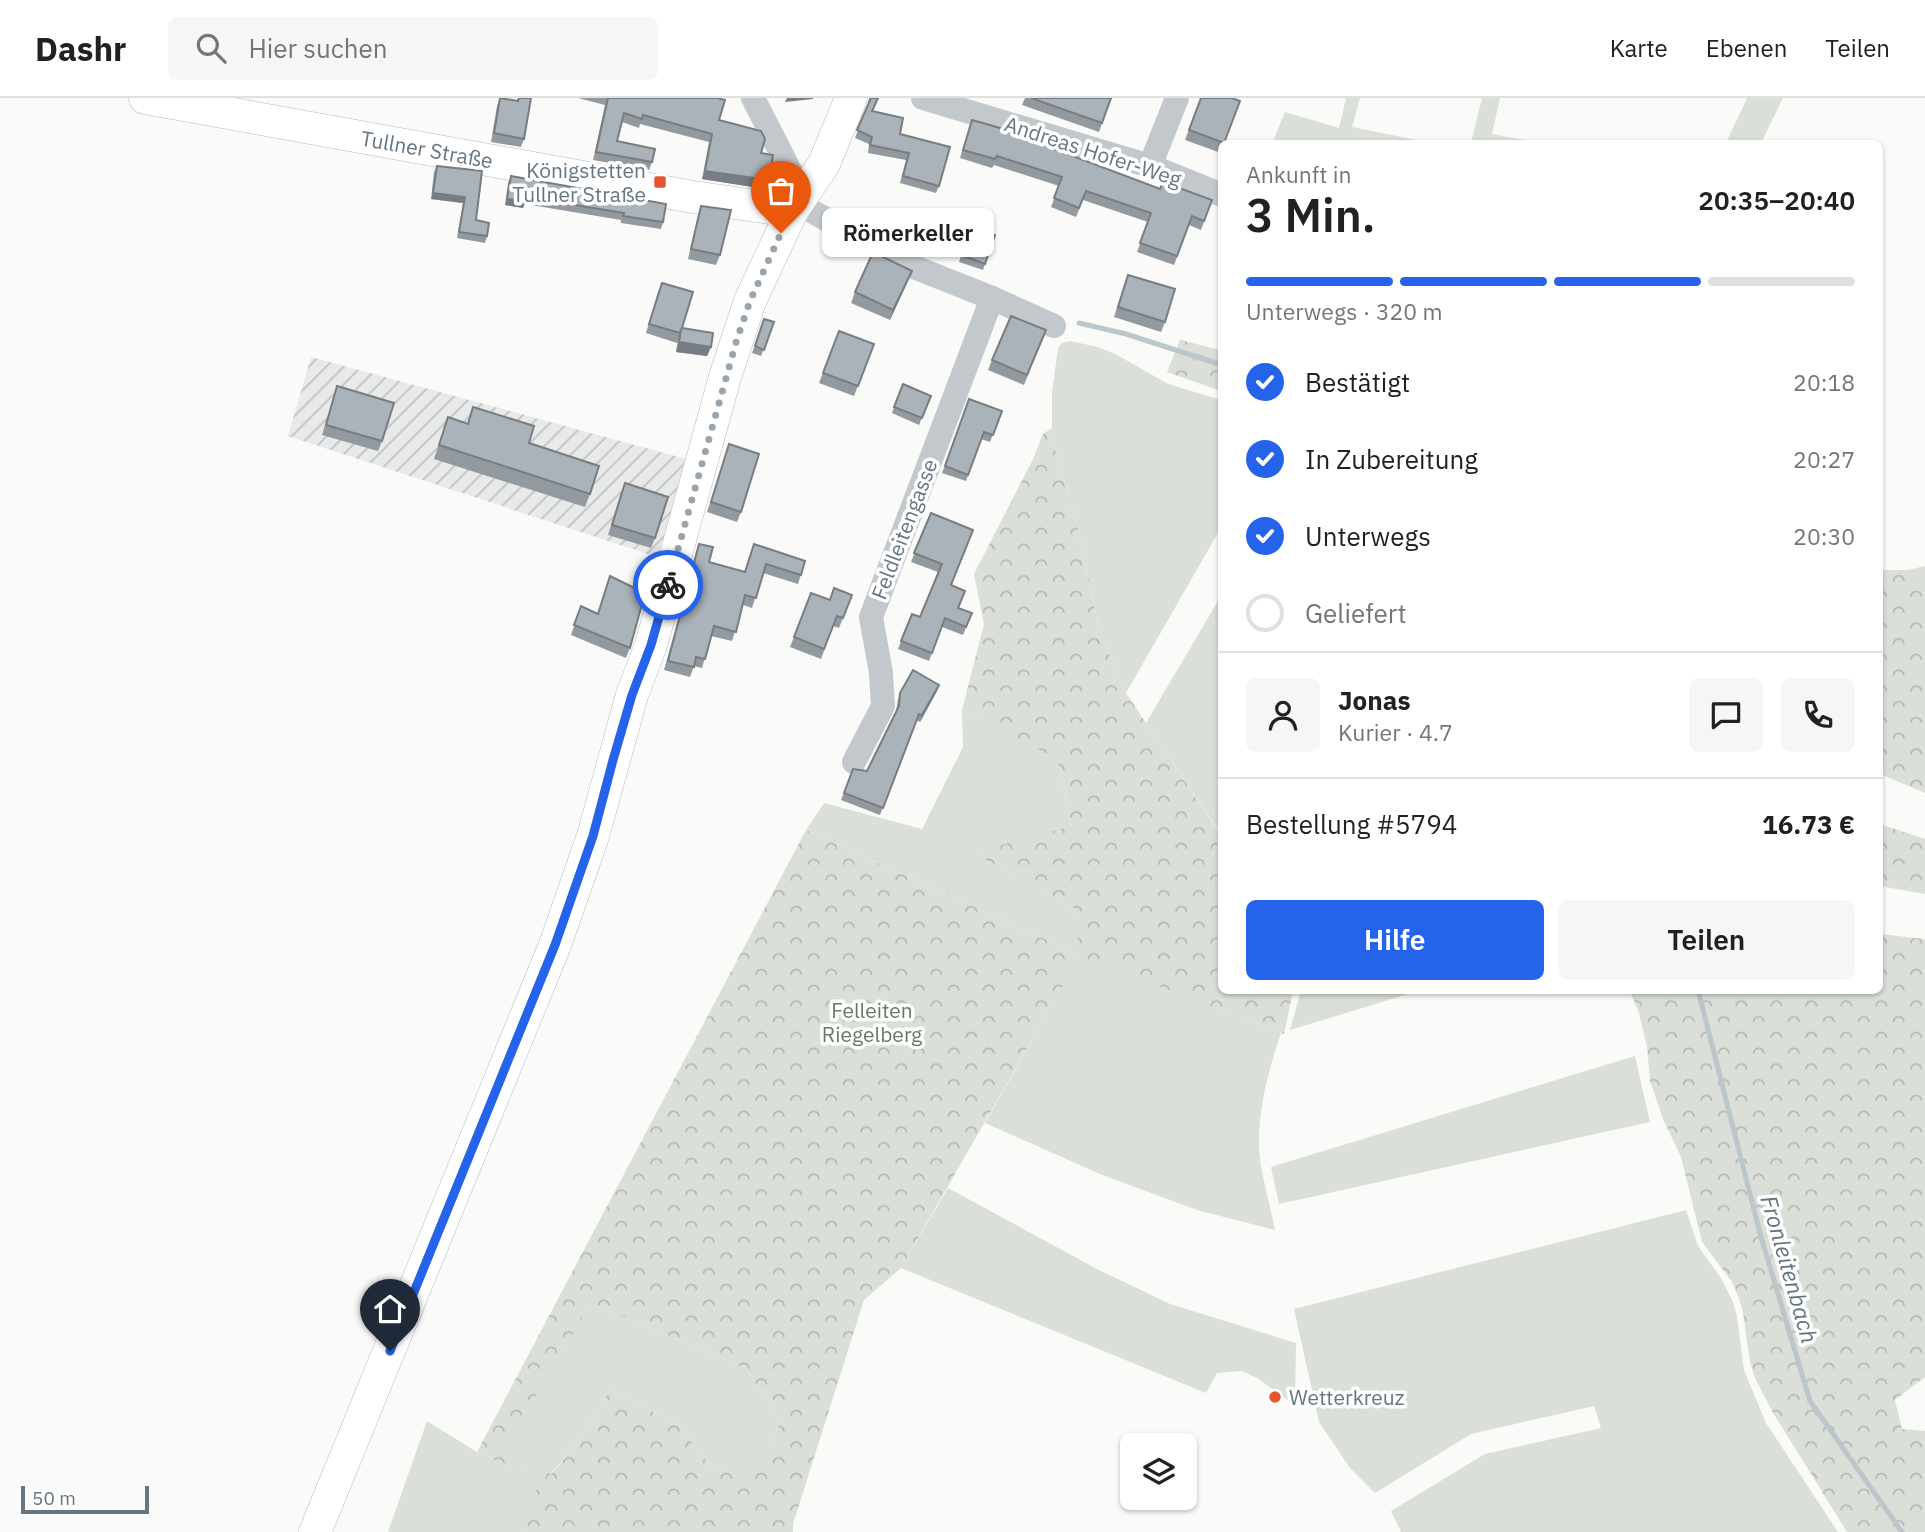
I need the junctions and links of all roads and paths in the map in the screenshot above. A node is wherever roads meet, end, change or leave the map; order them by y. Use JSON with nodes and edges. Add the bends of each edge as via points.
{"nodes":[{"id":1,"x":145,"y":98,"type":"edge"},
{"id":2,"x":753,"y":98,"type":"edge"},
{"id":3,"x":851,"y":98,"type":"edge"},
{"id":4,"x":923,"y":98,"type":"edge"},
{"id":5,"x":1177,"y":98,"type":"edge"},
{"id":6,"x":1150,"y":166,"type":"junction"},
{"id":7,"x":1218,"y":193,"type":"edge"},
{"id":8,"x":797,"y":203,"type":"junction"},
{"id":9,"x":992,"y":298,"type":"junction"},
{"id":10,"x":1054,"y":326,"type":"dead end"},
{"id":11,"x":854,"y":762,"type":"dead end"},
{"id":12,"x":315,"y":1532,"type":"edge"}],
"edges":[{"from":1,"to":8,"type":"main road","name":"Tullner Straße","via":[[693,197]]},
{"from":2,"to":8,"type":"street"},
{"from":3,"to":8,"type":"main road","via":[[824,164]]},
{"from":4,"to":6,"type":"street","name":"Andreas Hofer-Weg"},
{"from":5,"to":6,"type":"street"},
{"from":6,"to":7,"type":"street","name":"Andreas Hofer-Weg"},
{"from":8,"to":9,"type":"street","via":[[909,265]]},
{"from":8,"to":12,"type":"main road","via":[[737,339],[593,836],[528,1015]]},
{"from":9,"to":10,"type":"street"},
{"from":9,"to":11,"type":"street","name":"Feldleitengasse","via":[[871,617],[883,706]]}]}
